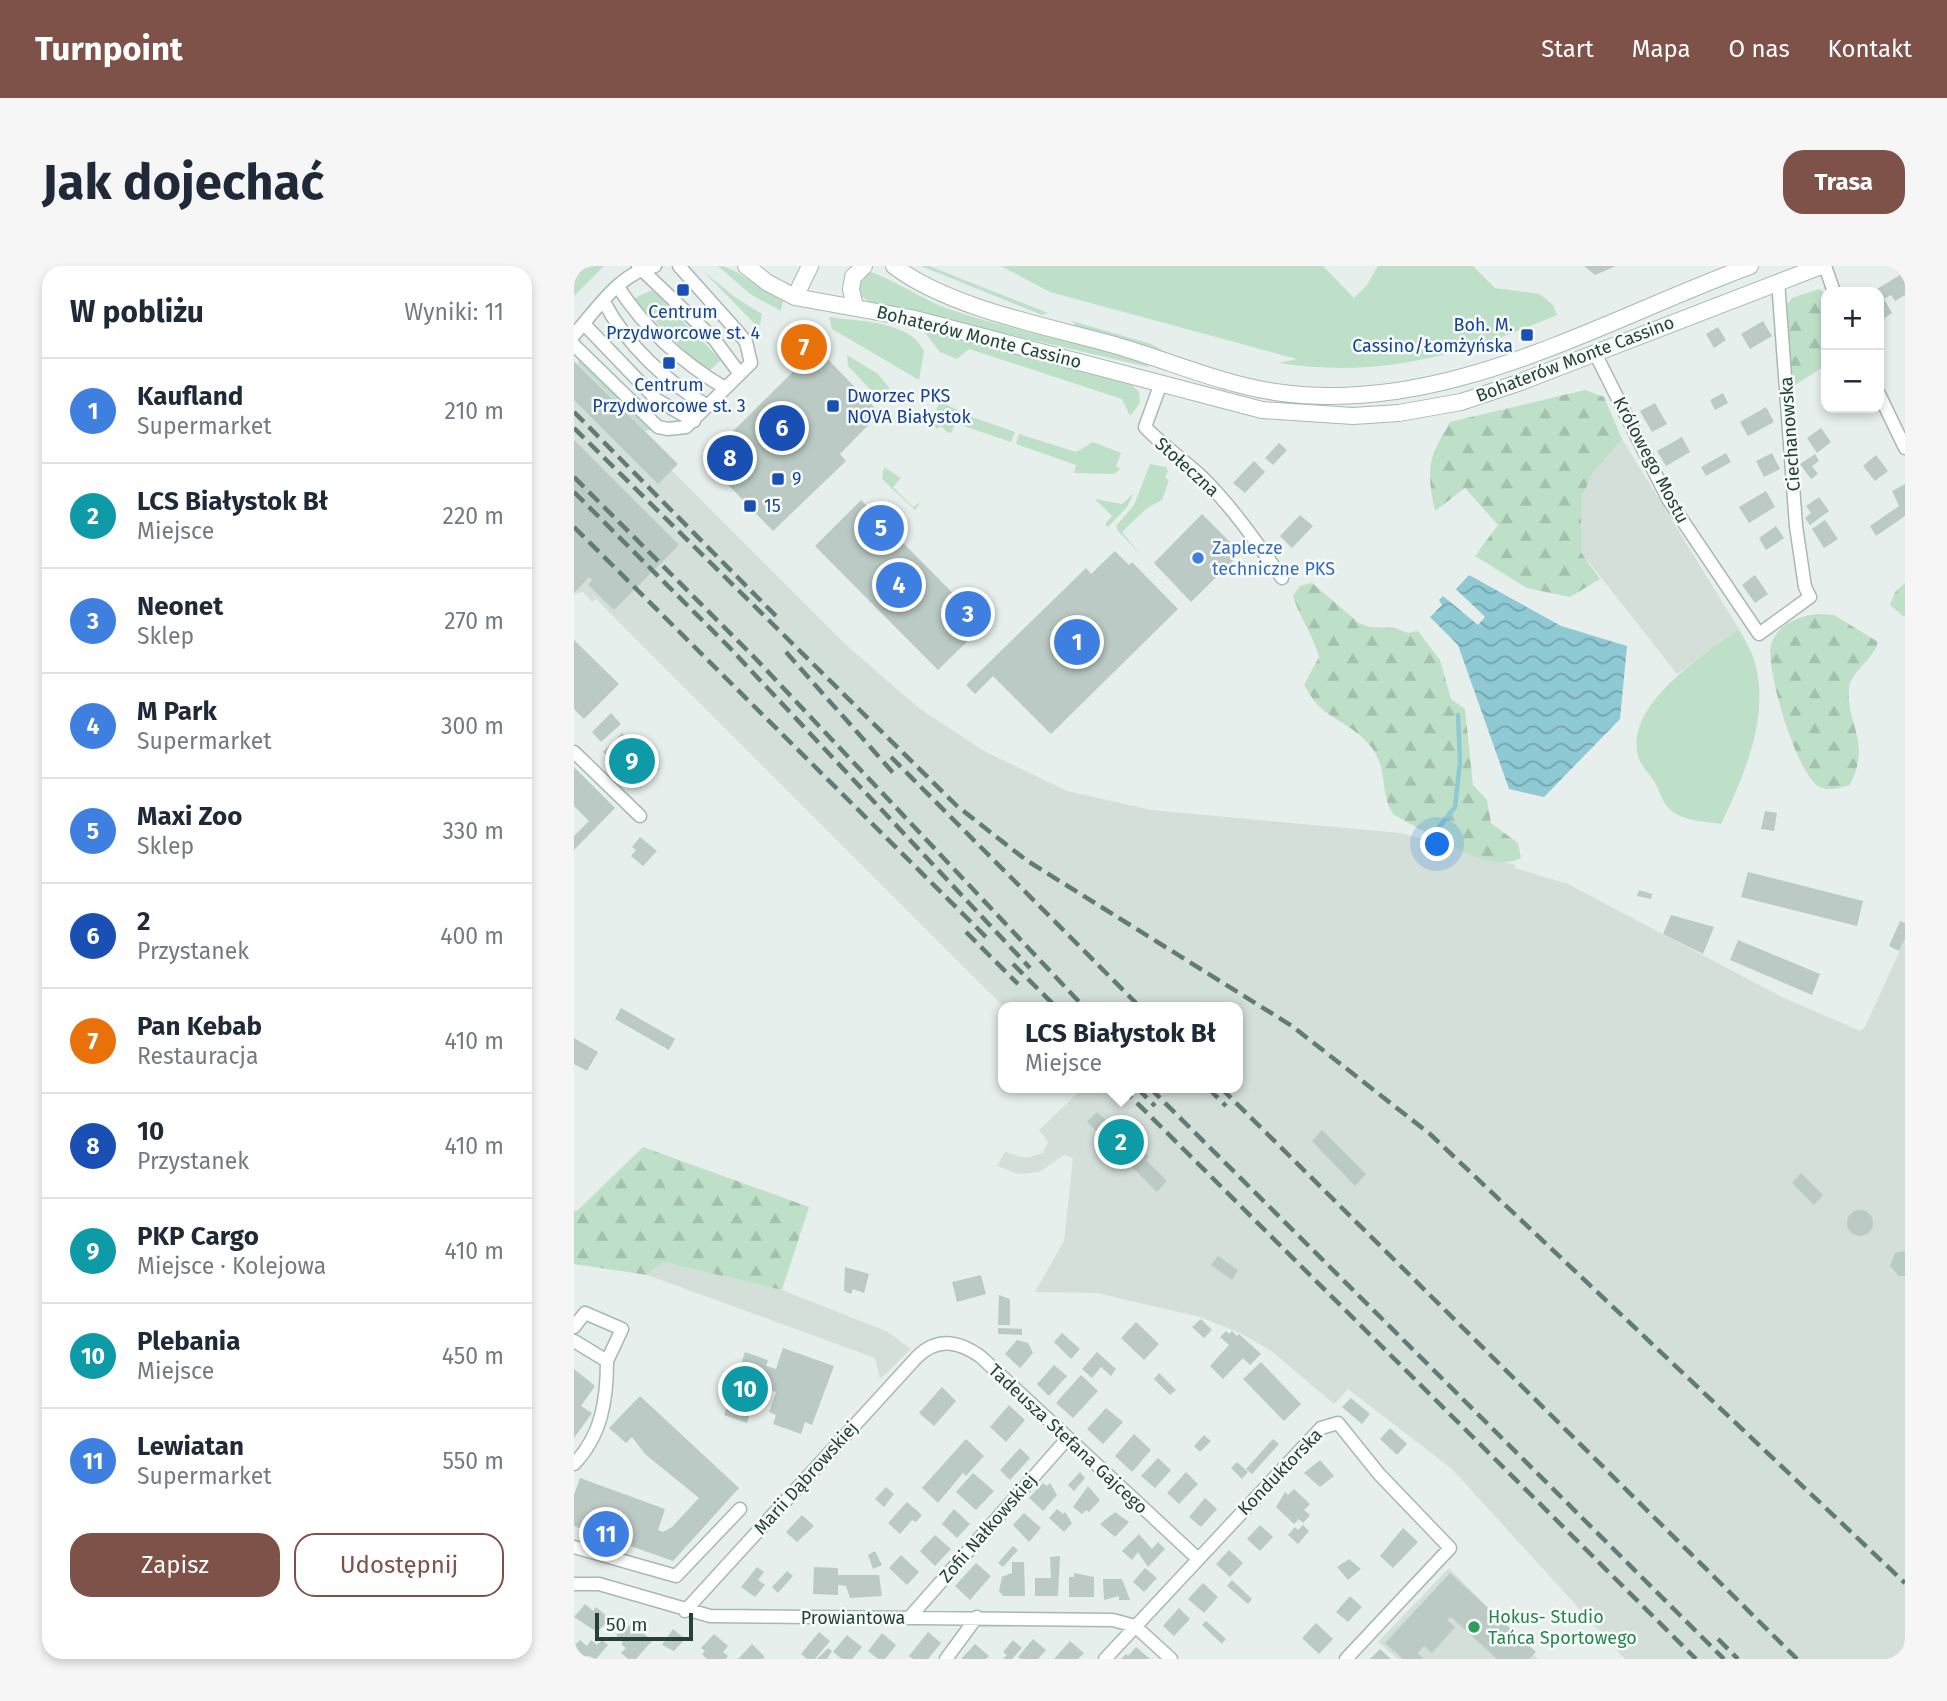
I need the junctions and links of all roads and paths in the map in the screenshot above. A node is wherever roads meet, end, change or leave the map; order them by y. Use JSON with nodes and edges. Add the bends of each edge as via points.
{"nodes":[{"id":1,"x":655,"y":266,"type":"edge"},
{"id":2,"x":679,"y":266,"type":"edge"},
{"id":3,"x":746,"y":266,"type":"edge"},
{"id":4,"x":810,"y":266,"type":"edge"},
{"id":5,"x":864,"y":266,"type":"edge"},
{"id":6,"x":894,"y":266,"type":"edge"},
{"id":7,"x":1823,"y":266,"type":"edge"},
{"id":8,"x":639,"y":267,"type":"edge"},
{"id":9,"x":1747,"y":267,"type":"edge"},
{"id":10,"x":1779,"y":281,"type":"junction"},
{"id":11,"x":618,"y":287,"type":"junction"},
{"id":12,"x":1832,"y":287,"type":"edge"},
{"id":13,"x":795,"y":297,"type":"junction"},
{"id":14,"x":604,"y":302,"type":"junction"},
{"id":15,"x":855,"y":307,"type":"junction"},
{"id":16,"x":584,"y":324,"type":"junction"},
{"id":17,"x":574,"y":335,"type":"edge"},
{"id":18,"x":574,"y":345,"type":"edge"},
{"id":19,"x":1595,"y":353,"type":"junction"},
{"id":20,"x":1168,"y":361,"type":"junction"},
{"id":21,"x":1511,"y":362,"type":"junction"},
{"id":22,"x":740,"y":374,"type":"junction"},
{"id":23,"x":1161,"y":383,"type":"junction"},
{"id":24,"x":1518,"y":383,"type":"junction"},
{"id":25,"x":725,"y":388,"type":"junction"},
{"id":26,"x":1884,"y":404,"type":"edge"},
{"id":27,"x":708,"y":406,"type":"junction"},
{"id":28,"x":694,"y":421,"type":"junction"},
{"id":29,"x":1905,"y":448,"type":"edge"},
{"id":30,"x":1282,"y":578,"type":"dead end"},
{"id":31,"x":1759,"y":634,"type":"joint"},
{"id":32,"x":574,"y":752,"type":"edge"},
{"id":33,"x":640,"y":816,"type":"dead end"},
{"id":34,"x":574,"y":1327,"type":"edge"},
{"id":35,"x":574,"y":1341,"type":"edge"},
{"id":36,"x":929,"y":1347,"type":"joint"},
{"id":37,"x":607,"y":1361,"type":"junction"},
{"id":38,"x":1067,"y":1439,"type":"junction"},
{"id":39,"x":574,"y":1464,"type":"edge"},
{"id":40,"x":740,"y":1509,"type":"dead end"},
{"id":41,"x":574,"y":1546,"type":"edge"},
{"id":42,"x":1197,"y":1558,"type":"junction"},
{"id":43,"x":574,"y":1584,"type":"edge"},
{"id":44,"x":685,"y":1611,"type":"junction"},
{"id":45,"x":976,"y":1617,"type":"junction"},
{"id":46,"x":909,"y":1618,"type":"junction"},
{"id":47,"x":1135,"y":1626,"type":"junction"},
{"id":48,"x":947,"y":1659,"type":"edge"},
{"id":49,"x":1105,"y":1659,"type":"edge"},
{"id":50,"x":1171,"y":1659,"type":"edge"},
{"id":51,"x":1346,"y":1659,"type":"edge"}],
"edges":[{"from":1,"to":8,"type":"street"},
{"from":2,"to":22,"type":"street","via":[[746,342],[751,363]]},
{"from":3,"to":13,"type":"street","name":"Bohaterów Monte Cassino"},
{"from":4,"to":13,"type":"street"},
{"from":5,"to":15,"type":"street","via":[[853,277]]},
{"from":6,"to":20,"type":"street","name":"Bohaterów Monte Cassino","via":[[946,295]]},
{"from":7,"to":10,"type":"street","name":"Bohaterów Monte Cassino"},
{"from":7,"to":12,"type":"street"},
{"from":8,"to":11,"type":"street"},
{"from":8,"to":22,"type":"street","via":[[714,339]]},
{"from":9,"to":21,"type":"street","name":"Bohaterów Monte Cassino"},
{"from":10,"to":19,"type":"street","name":"Bohaterów Monte Cassino"},
{"from":10,"to":31,"type":"street","name":"Ciechanowska","via":[[1796,526],[1810,597]]},
{"from":11,"to":14,"type":"street"},
{"from":11,"to":25,"type":"street","via":[[637,317],[678,356]]},
{"from":13,"to":15,"type":"street","name":"Bohaterów Monte Cassino"},
{"from":14,"to":16,"type":"street"},
{"from":14,"to":27,"type":"street","via":[[620,328],[655,364],[681,390]]},
{"from":15,"to":23,"type":"street","name":"Bohaterów Monte Cassino"},
{"from":16,"to":17,"type":"street"},
{"from":16,"to":28,"type":"street","via":[[657,400]]},
{"from":18,"to":28,"type":"street","via":[[658,427],[676,429]]},
{"from":19,"to":24,"type":"street","name":"Bohaterów Monte Cassino"},
{"from":19,"to":31,"type":"street","name":"Królowego Mostu","via":[[1668,499]]},
{"from":20,"to":21,"type":"street","name":"Bohaterów Monte Cassino","via":[[1246,385],[1333,397],[1379,395],[1441,383]]},
{"from":20,"to":23,"type":"street"},
{"from":21,"to":24,"type":"street","via":[[1509,377]]},
{"from":22,"to":25,"type":"street"},
{"from":23,"to":24,"type":"street","name":"Bohaterów Monte Cassino","via":[[1262,410],[1353,416],[1461,402]]},
{"from":23,"to":30,"type":"street","name":"Stołeczna","via":[[1145,428],[1227,505]]},
{"from":25,"to":27,"type":"street"},
{"from":26,"to":29,"type":"street"},
{"from":27,"to":28,"type":"street"},
{"from":32,"to":33,"type":"street"},
{"from":34,"to":37,"type":"street","via":[[585,1313],[622,1329]]},
{"from":35,"to":37,"type":"street"},
{"from":36,"to":38,"type":"street","name":"Tadeusza Stefana Gajcego","via":[[945,1342],[972,1350]]},
{"from":36,"to":44,"type":"street","name":"Marii Dąbrowskiej"},
{"from":37,"to":39,"type":"street","via":[[607,1390],[597,1429]]},
{"from":38,"to":42,"type":"street","name":"Tadeusza Stefana Gajcego"},
{"from":38,"to":46,"type":"street","name":"Zofii Nałkowskiej"},
{"from":40,"to":41,"type":"street","via":[[676,1576]]},
{"from":42,"to":47,"type":"street","name":"Konduktorska"},
{"from":42,"to":51,"type":"street","name":"Konduktorska","via":[[1321,1428],[1338,1423],[1450,1548]]},
{"from":43,"to":44,"type":"street","name":"Prowiantowa","via":[[599,1584]]},
{"from":44,"to":46,"type":"street","name":"Prowiantowa","via":[[738,1618]]},
{"from":45,"to":46,"type":"street","name":"Prowiantowa"},
{"from":45,"to":47,"type":"street","name":"Prowiantowa","via":[[1113,1620]]},
{"from":45,"to":48,"type":"street"},
{"from":47,"to":49,"type":"street","name":"Konduktorska"},
{"from":47,"to":50,"type":"street"}]}
